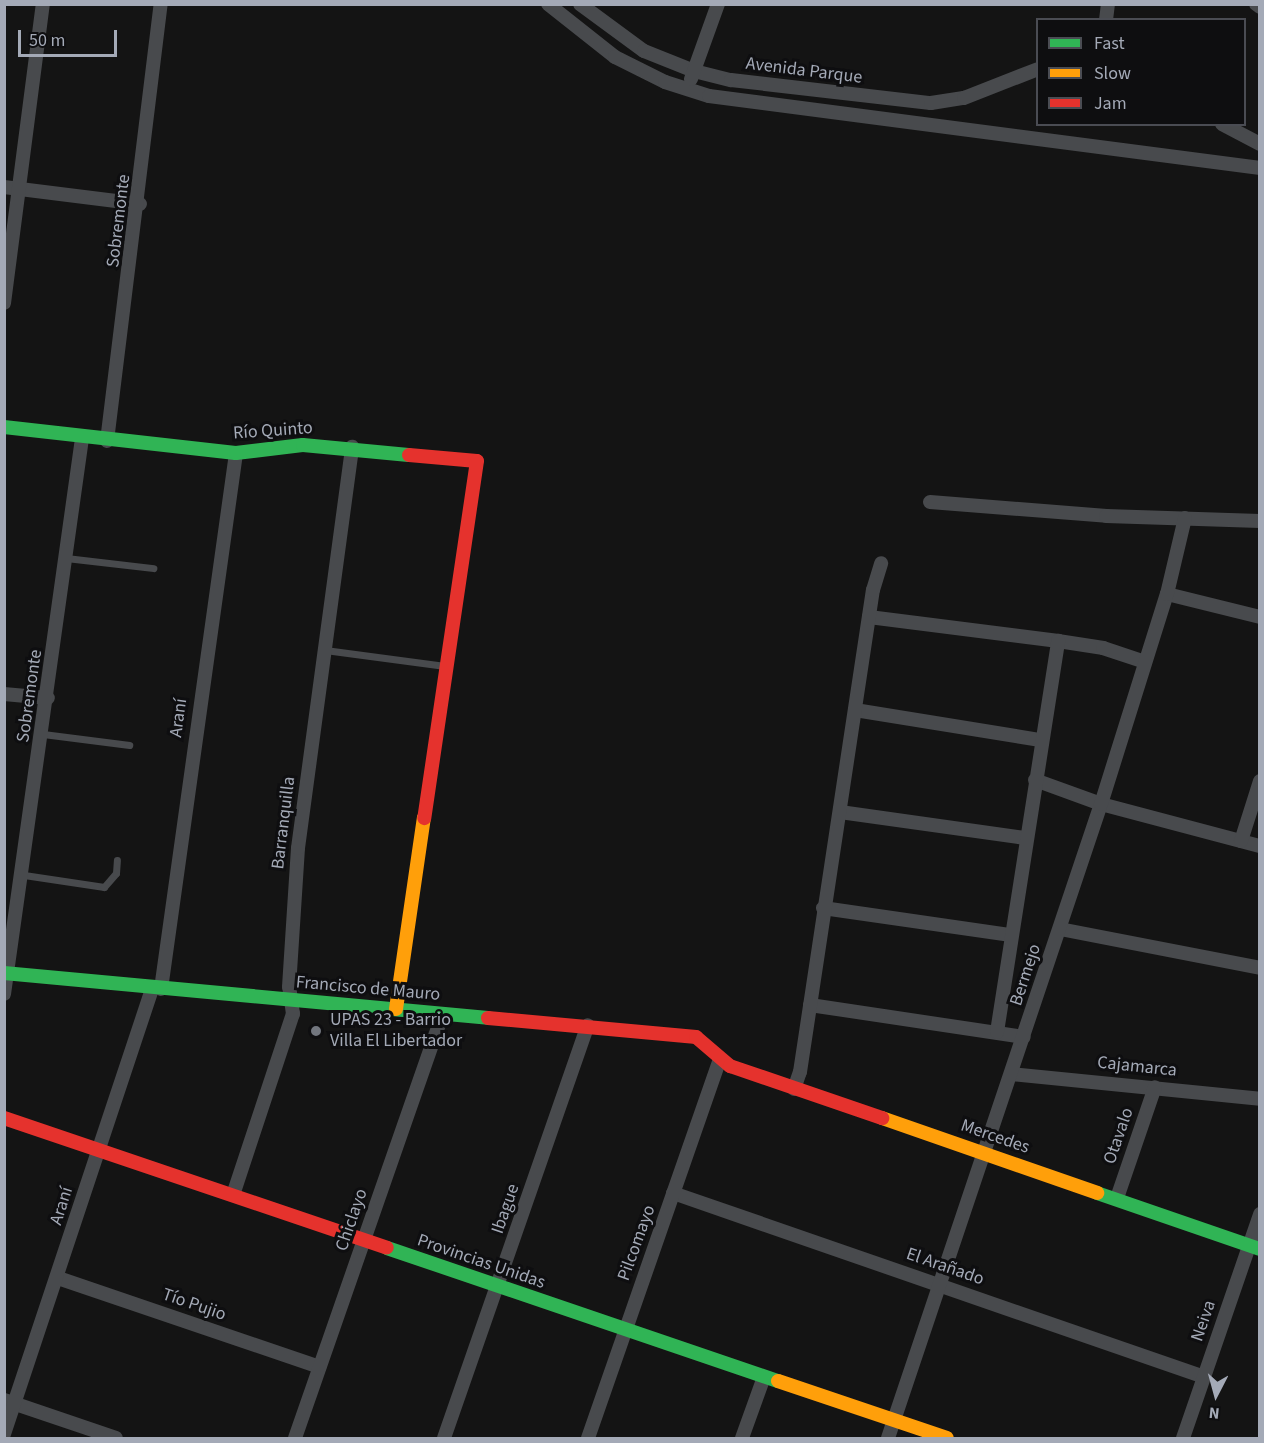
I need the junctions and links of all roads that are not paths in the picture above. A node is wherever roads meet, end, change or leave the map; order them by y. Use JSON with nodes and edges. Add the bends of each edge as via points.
{"nodes":[{"id":1,"x":43,"y":4,"type":"edge"},
{"id":2,"x":161,"y":4,"type":"edge"},
{"id":3,"x":548,"y":4,"type":"edge"},
{"id":4,"x":580,"y":4,"type":"edge"},
{"id":5,"x":718,"y":4,"type":"edge"},
{"id":6,"x":1256,"y":4,"type":"edge"},
{"id":7,"x":1260,"y":7,"type":"edge"},
{"id":8,"x":694,"y":70,"type":"junction"},
{"id":9,"x":1036,"y":70,"type":"edge"},
{"id":10,"x":687,"y":89,"type":"junction"},
{"id":11,"x":1226,"y":126,"type":"edge"},
{"id":12,"x":1260,"y":144,"type":"edge"},
{"id":13,"x":1260,"y":168,"type":"edge"},
{"id":14,"x":12,"y":188,"type":"edge"},
{"id":15,"x":140,"y":204,"type":"junction"},
{"id":16,"x":4,"y":303,"type":"edge"},
{"id":17,"x":4,"y":427,"type":"edge"},
{"id":18,"x":82,"y":438,"type":"junction"},
{"id":19,"x":107,"y":441,"type":"junction"},
{"id":20,"x":352,"y":447,"type":"junction"},
{"id":21,"x":236,"y":453,"type":"junction"},
{"id":22,"x":930,"y":502,"type":"dead end"},
{"id":23,"x":1185,"y":518,"type":"junction"},
{"id":24,"x":1260,"y":521,"type":"edge"},
{"id":25,"x":66,"y":558,"type":"junction"},
{"id":26,"x":881,"y":563,"type":"dead end"},
{"id":27,"x":153,"y":568,"type":"dead end"},
{"id":28,"x":1167,"y":594,"type":"junction"},
{"id":29,"x":869,"y":617,"type":"junction"},
{"id":30,"x":1260,"y":617,"type":"edge"},
{"id":31,"x":1058,"y":641,"type":"junction"},
{"id":32,"x":325,"y":650,"type":"junction"},
{"id":33,"x":1145,"y":662,"type":"junction"},
{"id":34,"x":448,"y":666,"type":"junction"},
{"id":35,"x":4,"y":694,"type":"edge"},
{"id":36,"x":48,"y":698,"type":"junction"},
{"id":37,"x":855,"y":710,"type":"junction"},
{"id":38,"x":43,"y":735,"type":"junction"},
{"id":39,"x":1041,"y":740,"type":"junction"},
{"id":40,"x":129,"y":745,"type":"dead end"},
{"id":41,"x":1035,"y":780,"type":"junction"},
{"id":42,"x":1260,"y":781,"type":"edge"},
{"id":43,"x":1101,"y":804,"type":"junction"},
{"id":44,"x":840,"y":812,"type":"junction"},
{"id":45,"x":1025,"y":838,"type":"junction"},
{"id":46,"x":1241,"y":841,"type":"junction"},
{"id":47,"x":1260,"y":846,"type":"edge"},
{"id":48,"x":117,"y":860,"type":"dead end"},
{"id":49,"x":24,"y":875,"type":"junction"},
{"id":50,"x":823,"y":908,"type":"junction"},
{"id":51,"x":1060,"y":929,"type":"junction"},
{"id":52,"x":1011,"y":935,"type":"junction"},
{"id":53,"x":1260,"y":968,"type":"edge"},
{"id":54,"x":7,"y":973,"type":"edge"},
{"id":55,"x":157,"y":989,"type":"junction"},
{"id":56,"x":4,"y":994,"type":"edge"},
{"id":57,"x":292,"y":1000,"type":"junction"},
{"id":58,"x":810,"y":1005,"type":"junction"},
{"id":59,"x":396,"y":1009,"type":"junction"},
{"id":60,"x":443,"y":1014,"type":"junction"},
{"id":61,"x":588,"y":1025,"type":"junction"},
{"id":62,"x":997,"y":1032,"type":"junction"},
{"id":63,"x":1024,"y":1037,"type":"junction"},
{"id":64,"x":720,"y":1059,"type":"junction"},
{"id":65,"x":1011,"y":1074,"type":"junction"},
{"id":66,"x":1155,"y":1087,"type":"junction"},
{"id":67,"x":794,"y":1089,"type":"junction"},
{"id":68,"x":1260,"y":1099,"type":"edge"},
{"id":69,"x":4,"y":1118,"type":"edge"},
{"id":70,"x":99,"y":1149,"type":"junction"},
{"id":71,"x":985,"y":1152,"type":"junction"},
{"id":72,"x":674,"y":1194,"type":"junction"},
{"id":73,"x":232,"y":1195,"type":"junction"},
{"id":74,"x":1117,"y":1198,"type":"junction"},
{"id":75,"x":1260,"y":1214,"type":"edge"},
{"id":76,"x":364,"y":1241,"type":"junction"},
{"id":77,"x":1254,"y":1247,"type":"edge"},
{"id":78,"x":57,"y":1278,"type":"junction"},
{"id":79,"x":940,"y":1284,"type":"junction"},
{"id":80,"x":498,"y":1287,"type":"junction"},
{"id":81,"x":625,"y":1330,"type":"junction"},
{"id":82,"x":319,"y":1367,"type":"junction"},
{"id":83,"x":764,"y":1377,"type":"junction"},
{"id":84,"x":1204,"y":1377,"type":"junction"},
{"id":85,"x":10,"y":1402,"type":"edge"},
{"id":86,"x":894,"y":1420,"type":"junction"},
{"id":87,"x":4,"y":1434,"type":"edge"},
{"id":88,"x":116,"y":1438,"type":"edge"},
{"id":89,"x":295,"y":1438,"type":"edge"},
{"id":90,"x":444,"y":1438,"type":"edge"},
{"id":91,"x":588,"y":1438,"type":"edge"},
{"id":92,"x":742,"y":1438,"type":"edge"},
{"id":93,"x":888,"y":1438,"type":"edge"},
{"id":94,"x":947,"y":1438,"type":"edge"},
{"id":95,"x":1183,"y":1438,"type":"edge"}],
"edges":[{"from":1,"to":14,"type":"street"},
{"from":2,"to":15,"type":"street","name":"Sobremonte"},
{"from":3,"to":10,"type":"street","via":[[615,57]]},
{"from":4,"to":8,"type":"street","name":"Avenida Parque","via":[[644,51]]},
{"from":5,"to":8,"type":"street"},
{"from":6,"to":7,"type":"street"},
{"from":8,"to":9,"type":"street","name":"Avenida Parque","via":[[731,80],[931,103],[964,98]]},
{"from":8,"to":10,"type":"street"},
{"from":10,"to":13,"type":"street","via":[[747,103]]},
{"from":11,"to":12,"type":"street"},
{"from":14,"to":15,"type":"street"},
{"from":14,"to":16,"type":"street"},
{"from":15,"to":19,"type":"street","name":"Sobremonte"},
{"from":17,"to":18,"type":"street","name":"Río Quinto"},
{"from":18,"to":19,"type":"street","name":"Río Quinto"},
{"from":18,"to":25,"type":"street","name":"Sobremonte"},
{"from":19,"to":21,"type":"street","name":"Río Quinto"},
{"from":20,"to":21,"type":"street","name":"Río Quinto","via":[[303,445]]},
{"from":20,"to":32,"type":"street","name":"Barranquilla"},
{"from":20,"to":34,"type":"street","name":"Río Quinto","via":[[477,461]]},
{"from":21,"to":55,"type":"street","name":"Araní"},
{"from":22,"to":23,"type":"street"},
{"from":23,"to":24,"type":"street"},
{"from":23,"to":28,"type":"street","name":"Bermejo"},
{"from":25,"to":27,"type":"lane"},
{"from":25,"to":36,"type":"street","name":"Sobremonte"},
{"from":26,"to":29,"type":"street"},
{"from":28,"to":30,"type":"street"},
{"from":28,"to":33,"type":"street","name":"Bermejo"},
{"from":29,"to":31,"type":"street"},
{"from":29,"to":37,"type":"street"},
{"from":31,"to":33,"type":"street","via":[[1102,648]]},
{"from":31,"to":39,"type":"street"},
{"from":32,"to":34,"type":"lane"},
{"from":32,"to":57,"type":"street","name":"Barranquilla","via":[[298,848],[289,987]]},
{"from":33,"to":43,"type":"street","name":"Bermejo"},
{"from":34,"to":59,"type":"street"},
{"from":35,"to":36,"type":"street"},
{"from":36,"to":38,"type":"street","name":"Sobremonte"},
{"from":37,"to":39,"type":"street"},
{"from":37,"to":44,"type":"street"},
{"from":38,"to":40,"type":"lane"},
{"from":38,"to":49,"type":"street","name":"Sobremonte"},
{"from":39,"to":41,"type":"street"},
{"from":41,"to":43,"type":"street"},
{"from":41,"to":45,"type":"street"},
{"from":42,"to":46,"type":"street"},
{"from":43,"to":46,"type":"street"},
{"from":43,"to":51,"type":"street","name":"Bermejo"},
{"from":44,"to":45,"type":"street"},
{"from":44,"to":50,"type":"street"},
{"from":45,"to":52,"type":"street"},
{"from":46,"to":47,"type":"street"},
{"from":48,"to":49,"type":"lane","via":[[116,873],[104,887]]},
{"from":49,"to":54,"type":"street","name":"Sobremonte"},
{"from":50,"to":52,"type":"street"},
{"from":50,"to":58,"type":"street"},
{"from":51,"to":53,"type":"street"},
{"from":51,"to":63,"type":"street","name":"Bermejo"},
{"from":52,"to":62,"type":"street"},
{"from":54,"to":55,"type":"street","name":"Francisco de Mauro"},
{"from":54,"to":56,"type":"street","name":"Sobremonte"},
{"from":55,"to":57,"type":"street","name":"Francisco de Mauro"},
{"from":55,"to":70,"type":"street","name":"Araní"},
{"from":57,"to":59,"type":"street","name":"Francisco de Mauro"},
{"from":57,"to":73,"type":"street","name":"Barranquilla","via":[[293,1014]]},
{"from":58,"to":62,"type":"street"},
{"from":58,"to":67,"type":"street"},
{"from":59,"to":60,"type":"street","name":"Francisco de Mauro"},
{"from":60,"to":61,"type":"street","name":"Francisco de Mauro"},
{"from":60,"to":76,"type":"street","name":"Chiclayo"},
{"from":61,"to":64,"type":"street","name":"Francisco de Mauro","via":[[696,1037]]},
{"from":61,"to":80,"type":"street","name":"Ibague"},
{"from":62,"to":63,"type":"street"},
{"from":63,"to":65,"type":"street","name":"Bermejo"},
{"from":64,"to":67,"type":"street","name":"Mercedes"},
{"from":64,"to":72,"type":"street","name":"Pilcomayo"},
{"from":65,"to":66,"type":"street","name":"Cajamarca"},
{"from":65,"to":71,"type":"street","name":"Bermejo"},
{"from":66,"to":68,"type":"street","name":"Cajamarca"},
{"from":66,"to":74,"type":"street","name":"Otavalo"},
{"from":67,"to":71,"type":"street","name":"Mercedes"},
{"from":69,"to":70,"type":"street","name":"Provincias Unidas"},
{"from":70,"to":73,"type":"street","name":"Provincias Unidas"},
{"from":70,"to":78,"type":"street","name":"Araní"},
{"from":71,"to":74,"type":"street","name":"Mercedes"},
{"from":71,"to":79,"type":"street","name":"Bermejo"},
{"from":72,"to":79,"type":"street","name":"El Arañado"},
{"from":72,"to":81,"type":"street","name":"Pilcomayo"},
{"from":73,"to":76,"type":"street","name":"Provincias Unidas"},
{"from":74,"to":77,"type":"street","name":"Mercedes"},
{"from":75,"to":77,"type":"street","name":"Neiva"},
{"from":76,"to":80,"type":"street","name":"Provincias Unidas"},
{"from":76,"to":82,"type":"street","name":"Chiclayo"},
{"from":77,"to":84,"type":"street","name":"Neiva"},
{"from":78,"to":82,"type":"street","name":"Tío Pujio"},
{"from":78,"to":85,"type":"street","name":"Araní"},
{"from":79,"to":84,"type":"street","name":"El Arañado"},
{"from":79,"to":86,"type":"street","name":"Bermejo"},
{"from":80,"to":81,"type":"street","name":"Provincias Unidas"},
{"from":80,"to":90,"type":"street","name":"Ibague"},
{"from":81,"to":83,"type":"street","name":"Provincias Unidas"},
{"from":81,"to":91,"type":"street","name":"Pilcomayo"},
{"from":82,"to":89,"type":"street","name":"Chiclayo"},
{"from":83,"to":86,"type":"street","name":"Provincias Unidas"},
{"from":83,"to":92,"type":"street"},
{"from":84,"to":95,"type":"street","name":"Neiva"},
{"from":85,"to":87,"type":"street","name":"Araní"},
{"from":85,"to":88,"type":"street"},
{"from":86,"to":93,"type":"street","name":"Bermejo"},
{"from":86,"to":94,"type":"street","name":"Provincias Unidas"}]}
